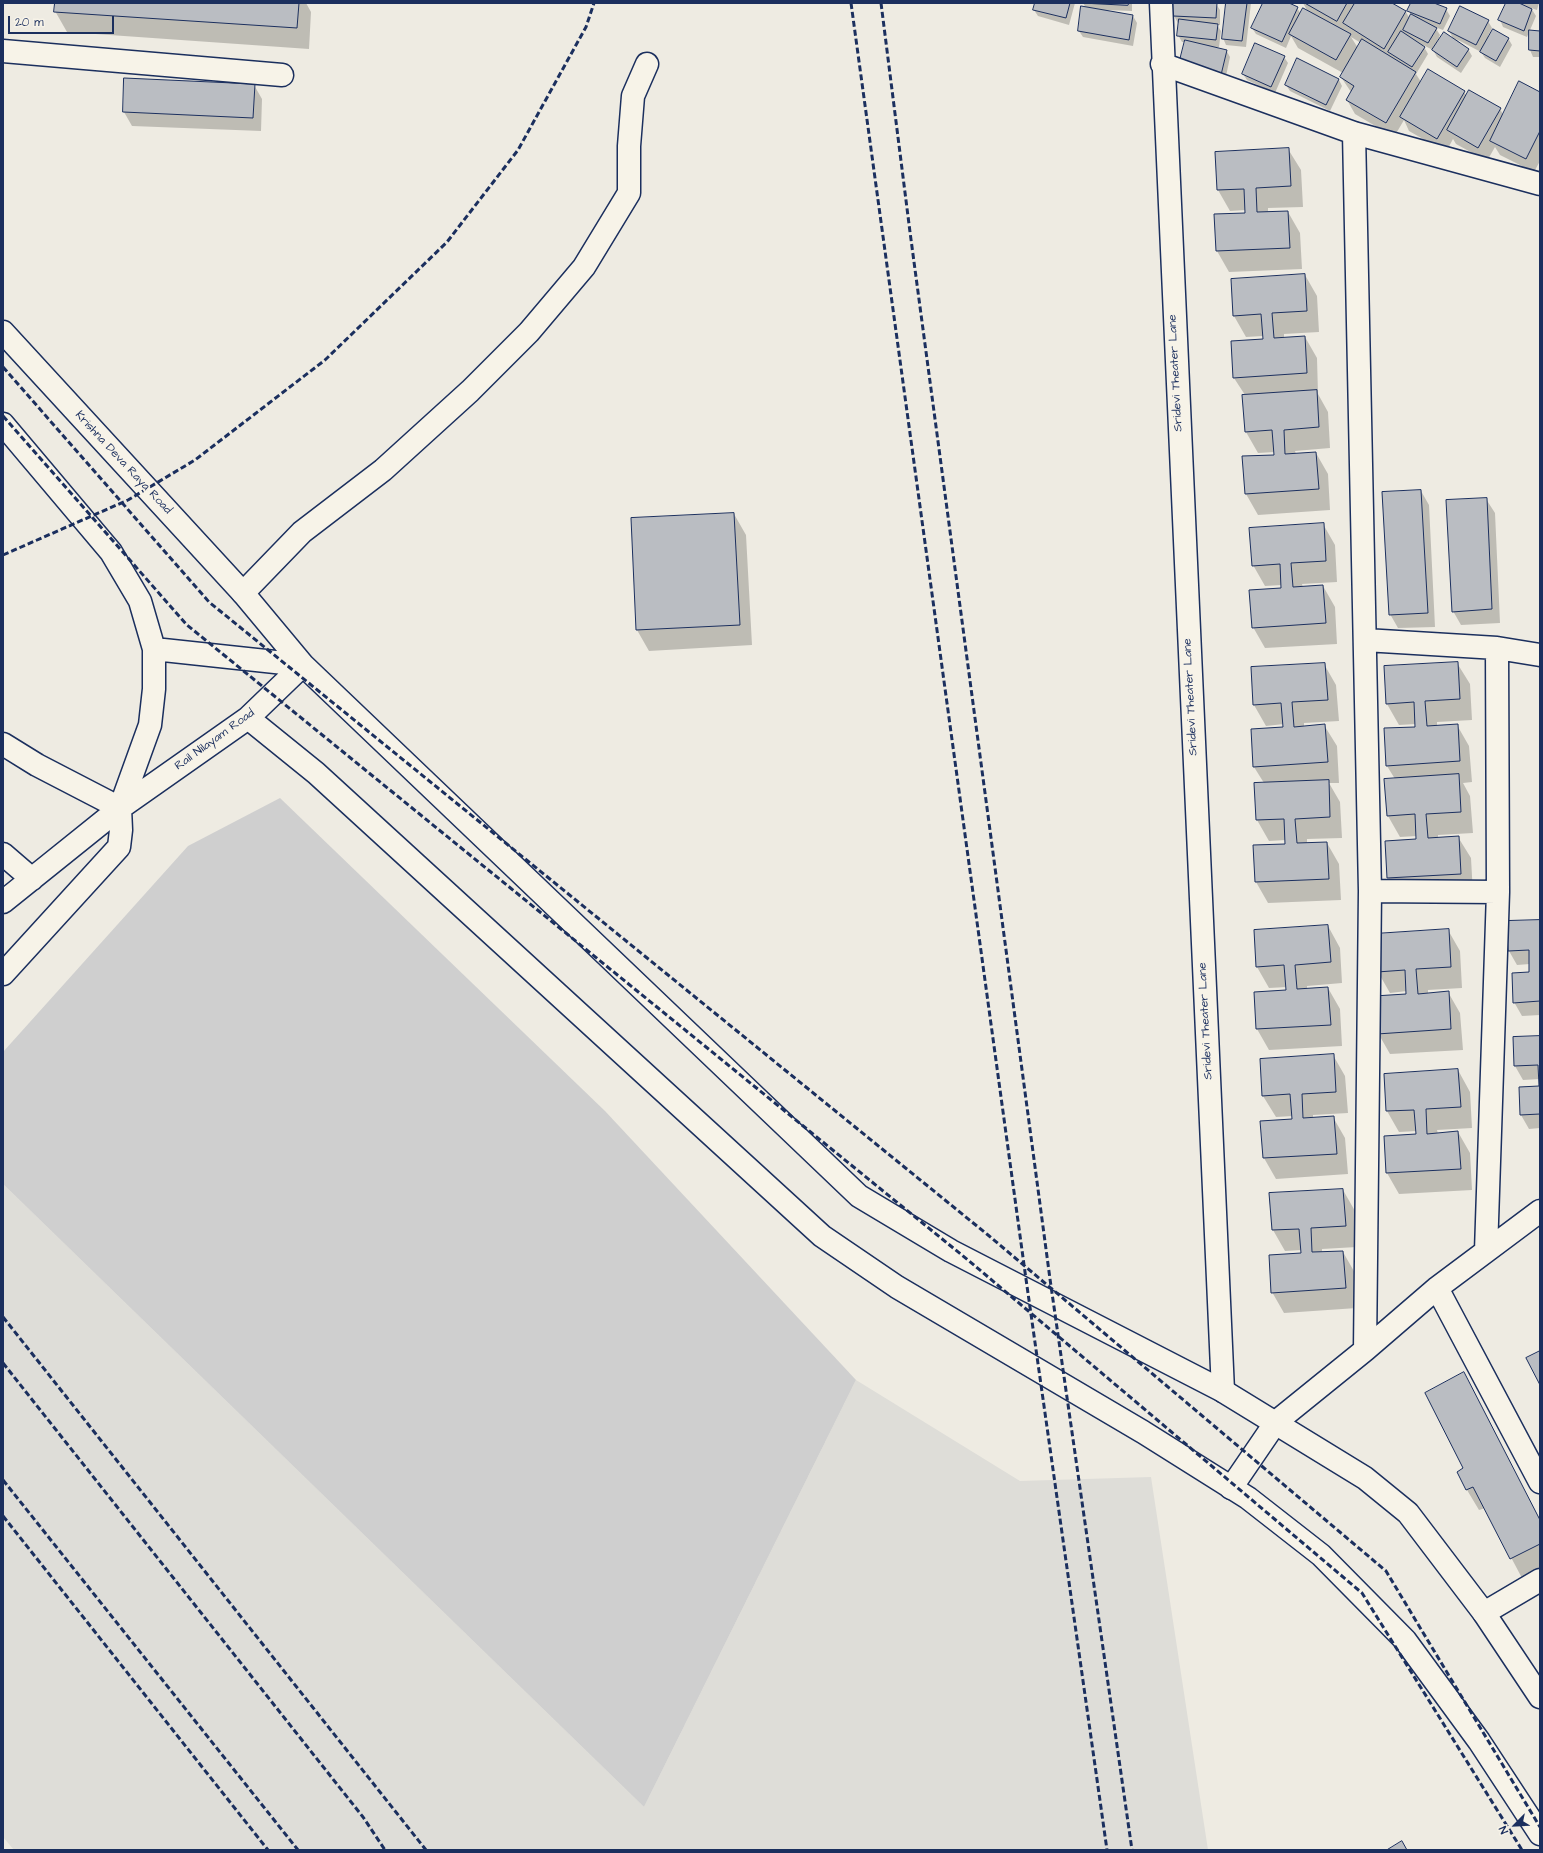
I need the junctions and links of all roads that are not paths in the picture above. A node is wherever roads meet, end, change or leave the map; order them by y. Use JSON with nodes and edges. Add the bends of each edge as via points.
{"nodes":[{"id":1,"x":1161,"y":3,"type":"edge"},
{"id":2,"x":3,"y":51,"type":"edge"},
{"id":3,"x":648,"y":64,"type":"dead end"},
{"id":4,"x":1162,"y":64,"type":"junction"},
{"id":5,"x":282,"y":75,"type":"dead end"},
{"id":6,"x":1354,"y":133,"type":"junction"},
{"id":7,"x":1540,"y":184,"type":"edge"},
{"id":8,"x":3,"y":332,"type":"edge"},
{"id":9,"x":3,"y":424,"type":"edge"},
{"id":10,"x":243,"y":593,"type":"junction"},
{"id":11,"x":1365,"y":640,"type":"junction"},
{"id":12,"x":1497,"y":648,"type":"junction"},
{"id":13,"x":154,"y":650,"type":"junction"},
{"id":14,"x":1540,"y":654,"type":"edge"},
{"id":15,"x":303,"y":665,"type":"junction"},
{"id":16,"x":248,"y":718,"type":"junction"},
{"id":17,"x":3,"y":744,"type":"edge"},
{"id":18,"x":120,"y":808,"type":"junction"},
{"id":19,"x":3,"y":854,"type":"edge"},
{"id":20,"x":32,"y":878,"type":"junction"},
{"id":21,"x":1370,"y":890,"type":"junction"},
{"id":22,"x":1498,"y":892,"type":"junction"},
{"id":23,"x":3,"y":902,"type":"edge"},
{"id":24,"x":3,"y":974,"type":"edge"},
{"id":25,"x":1540,"y":1212,"type":"edge"},
{"id":26,"x":1486,"y":1252,"type":"junction"},
{"id":27,"x":1437,"y":1288,"type":"junction"},
{"id":28,"x":1365,"y":1350,"type":"junction"},
{"id":29,"x":1223,"y":1391,"type":"junction"},
{"id":30,"x":1276,"y":1422,"type":"junction"},
{"id":31,"x":1540,"y":1482,"type":"edge"},
{"id":32,"x":1231,"y":1488,"type":"junction"},
{"id":33,"x":1540,"y":1580,"type":"edge"},
{"id":34,"x":1484,"y":1613,"type":"junction"},
{"id":35,"x":1540,"y":1697,"type":"edge"},
{"id":36,"x":1540,"y":1834,"type":"edge"}],
"edges":[{"from":1,"to":4,"type":"street","name":"Sridevi Theater Lane"},
{"from":2,"to":5,"type":"street"},
{"from":3,"to":10,"type":"street","via":[[633,96],[629,146],[630,193],[584,267],[529,332],[470,391],[383,470],[302,532]]},
{"from":4,"to":6,"type":"street"},
{"from":4,"to":29,"type":"street","name":"Sridevi Theater Lane"},
{"from":6,"to":7,"type":"street"},
{"from":6,"to":11,"type":"street"},
{"from":8,"to":10,"type":"street","name":"Krishna Deva Raya Road"},
{"from":9,"to":13,"type":"street","via":[[111,552],[140,601]]},
{"from":10,"to":15,"type":"street","name":"Krishna Deva Raya Road"},
{"from":11,"to":12,"type":"street"},
{"from":11,"to":21,"type":"street"},
{"from":12,"to":14,"type":"street"},
{"from":12,"to":22,"type":"street"},
{"from":13,"to":15,"type":"street"},
{"from":13,"to":18,"type":"street","via":[[154,689],[150,725]]},
{"from":15,"to":16,"type":"street","name":"Rail Nilayam Road"},
{"from":15,"to":29,"type":"street","name":"Krishna Deva Raya Road","via":[[859,1196],[951,1251]]},
{"from":16,"to":18,"type":"street","name":"Rail Nilayam Road"},
{"from":16,"to":32,"type":"street","via":[[316,773],[822,1236],[897,1287],[1136,1428]]},
{"from":17,"to":18,"type":"street","via":[[37,765]]},
{"from":18,"to":20,"type":"street","name":"Rail Nilayam Road"},
{"from":18,"to":24,"type":"street","via":[[119,847]]},
{"from":19,"to":20,"type":"street"},
{"from":20,"to":23,"type":"street","name":"Rail Nilayam Road"},
{"from":21,"to":22,"type":"street"},
{"from":21,"to":28,"type":"street"},
{"from":22,"to":26,"type":"street"},
{"from":25,"to":26,"type":"street"},
{"from":26,"to":27,"type":"street"},
{"from":27,"to":28,"type":"street"},
{"from":27,"to":31,"type":"street"},
{"from":28,"to":30,"type":"street"},
{"from":29,"to":30,"type":"street","name":"Krishna Deva Raya Road"},
{"from":30,"to":32,"type":"street"},
{"from":30,"to":34,"type":"street","name":"Krishna Deva Raya Road","via":[[1365,1478],[1408,1513]]},
{"from":32,"to":36,"type":"street","via":[[1248,1498],[1321,1555],[1405,1640],[1479,1741]]},
{"from":33,"to":34,"type":"street"},
{"from":34,"to":35,"type":"street","name":"Krishna Deva Raya Road"}]}
